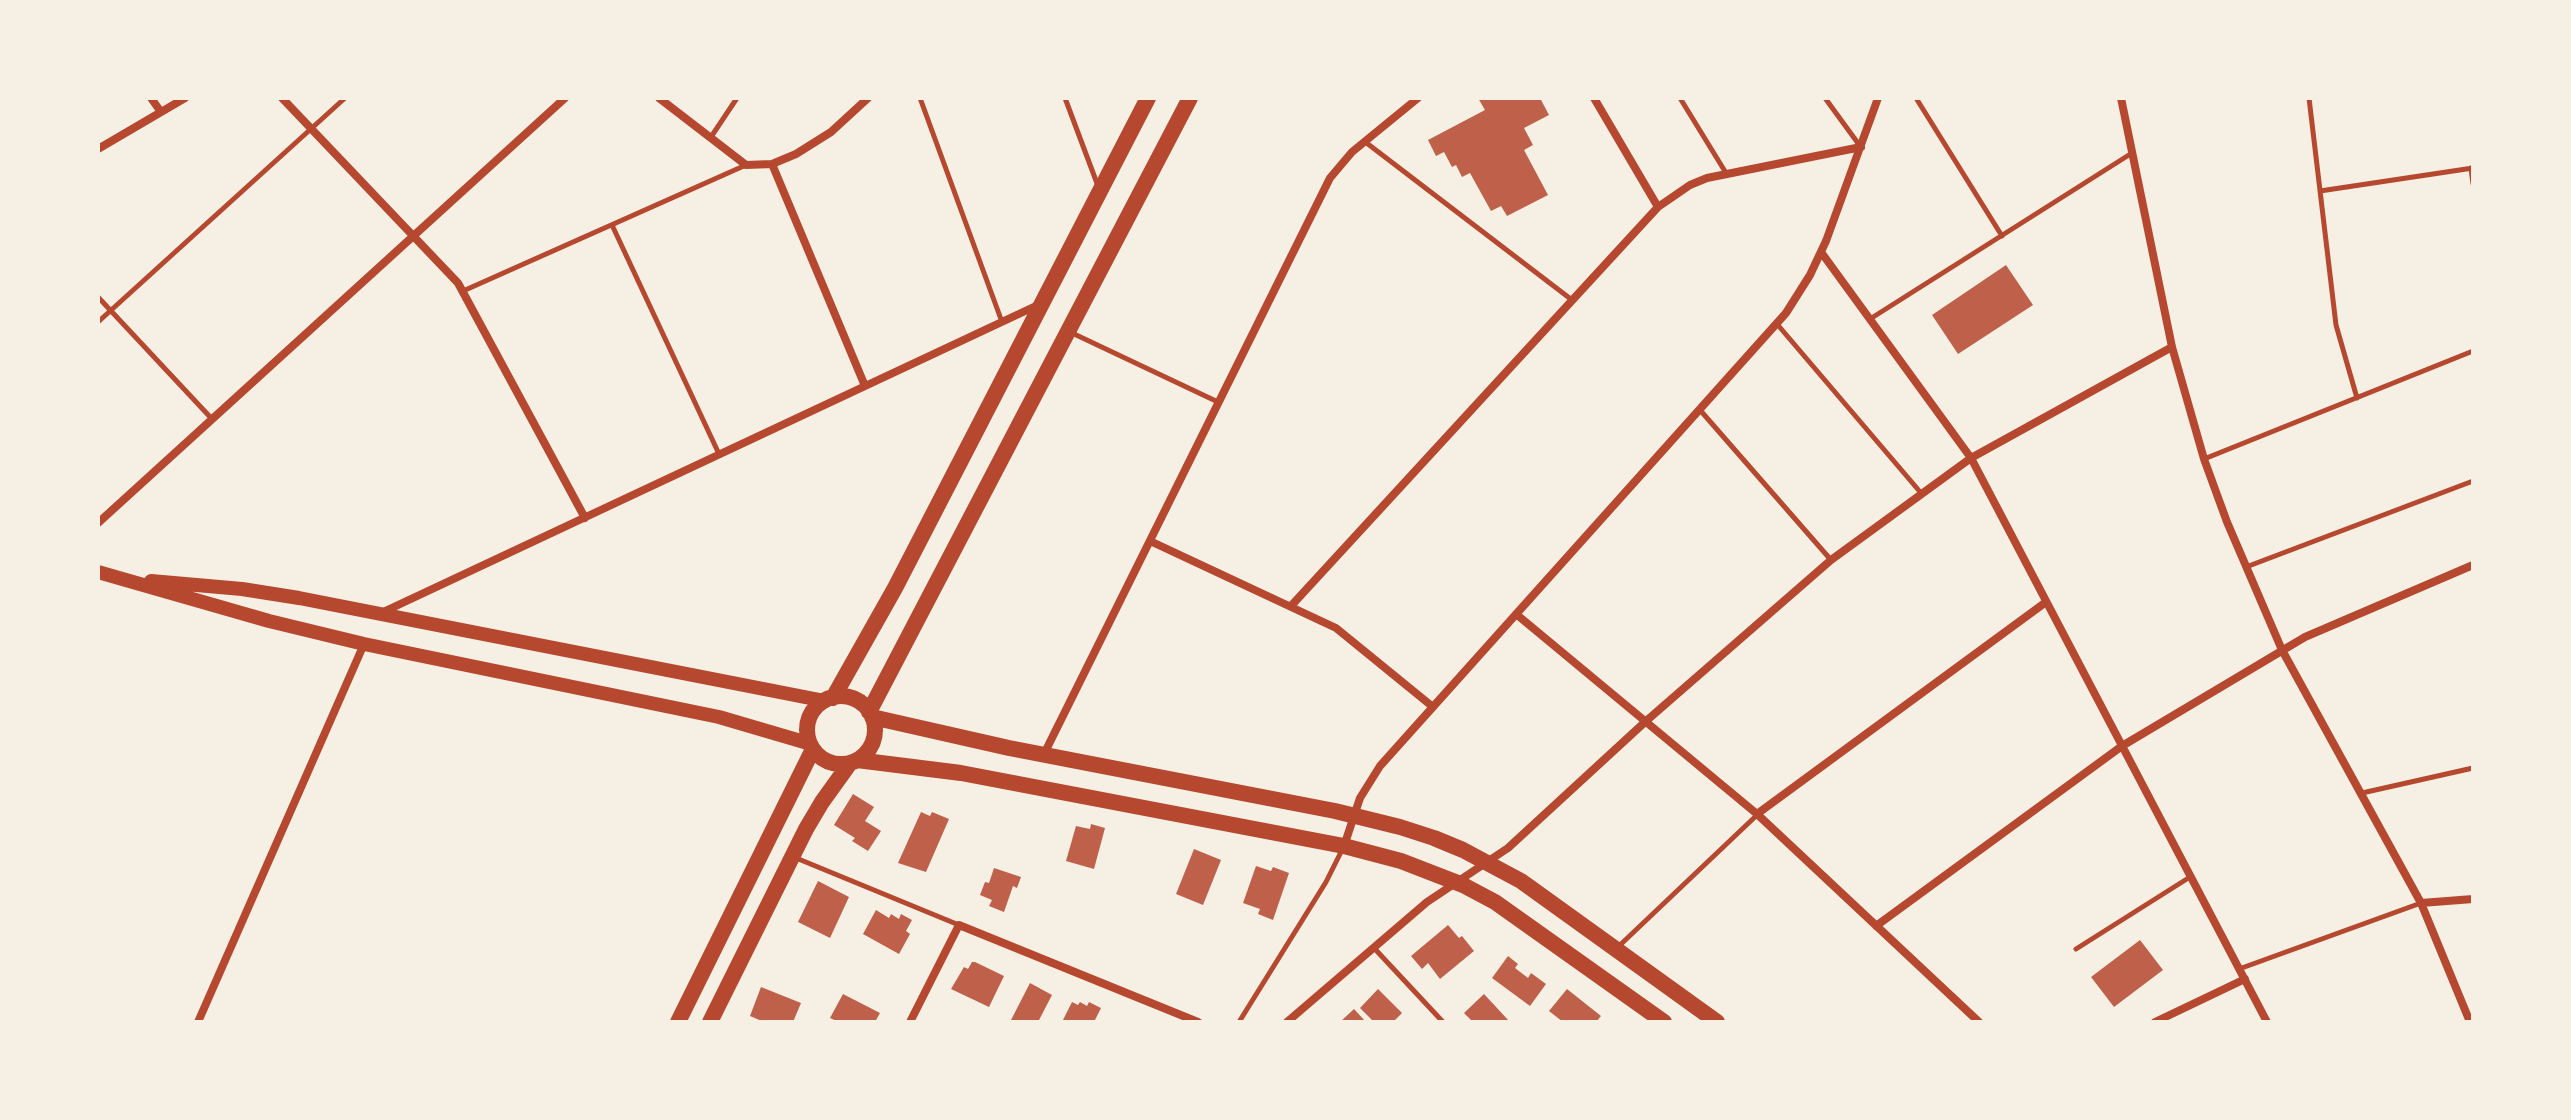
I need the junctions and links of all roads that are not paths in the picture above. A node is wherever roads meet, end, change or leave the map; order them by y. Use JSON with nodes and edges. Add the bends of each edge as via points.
{"nodes":[{"id":1,"x":151,"y":98,"type":"edge"},
{"id":2,"x":185,"y":98,"type":"edge"},
{"id":3,"x":282,"y":98,"type":"edge"},
{"id":4,"x":345,"y":98,"type":"edge"},
{"id":5,"x":565,"y":98,"type":"edge"},
{"id":6,"x":659,"y":98,"type":"edge"},
{"id":7,"x":737,"y":98,"type":"edge"},
{"id":8,"x":868,"y":98,"type":"edge"},
{"id":9,"x":920,"y":98,"type":"edge"},
{"id":10,"x":1065,"y":98,"type":"edge"},
{"id":11,"x":1148,"y":98,"type":"edge"},
{"id":12,"x":1190,"y":98,"type":"edge"},
{"id":13,"x":1418,"y":98,"type":"edge"},
{"id":14,"x":1594,"y":98,"type":"edge"},
{"id":15,"x":1680,"y":98,"type":"edge"},
{"id":16,"x":1825,"y":98,"type":"edge"},
{"id":17,"x":1878,"y":98,"type":"edge"},
{"id":18,"x":1916,"y":98,"type":"edge"},
{"id":19,"x":2121,"y":98,"type":"edge"},
{"id":20,"x":2309,"y":98,"type":"edge"},
{"id":21,"x":161,"y":112,"type":"junction"},
{"id":22,"x":311,"y":129,"type":"junction"},
{"id":23,"x":711,"y":137,"type":"junction"},
{"id":24,"x":1364,"y":141,"type":"junction"},
{"id":25,"x":1861,"y":147,"type":"junction"},
{"id":26,"x":98,"y":149,"type":"edge"},
{"id":27,"x":2132,"y":153,"type":"junction"},
{"id":28,"x":772,"y":164,"type":"junction"},
{"id":29,"x":746,"y":165,"type":"junction"},
{"id":30,"x":2472,"y":168,"type":"edge"},
{"id":31,"x":1726,"y":173,"type":"junction"},
{"id":32,"x":2473,"y":184,"type":"edge"},
{"id":33,"x":1100,"y":191,"type":"junction"},
{"id":34,"x":2320,"y":191,"type":"junction"},
{"id":35,"x":1658,"y":207,"type":"junction"},
{"id":36,"x":612,"y":225,"type":"junction"},
{"id":37,"x":414,"y":236,"type":"junction"},
{"id":38,"x":2002,"y":236,"type":"junction"},
{"id":39,"x":1821,"y":252,"type":"junction"},
{"id":40,"x":463,"y":291,"type":"junction"},
{"id":41,"x":98,"y":297,"type":"edge"},
{"id":42,"x":1572,"y":300,"type":"junction"},
{"id":43,"x":1043,"y":303,"type":"junction"},
{"id":44,"x":111,"y":310,"type":"junction"},
{"id":45,"x":1870,"y":319,"type":"junction"},
{"id":46,"x":98,"y":322,"type":"edge"},
{"id":47,"x":1002,"y":322,"type":"junction"},
{"id":48,"x":1776,"y":324,"type":"junction"},
{"id":49,"x":1070,"y":332,"type":"junction"},
{"id":50,"x":2172,"y":347,"type":"junction"},
{"id":51,"x":2473,"y":351,"type":"edge"},
{"id":52,"x":865,"y":386,"type":"junction"},
{"id":53,"x":2357,"y":398,"type":"junction"},
{"id":54,"x":1219,"y":402,"type":"junction"},
{"id":55,"x":1700,"y":410,"type":"junction"},
{"id":56,"x":212,"y":419,"type":"junction"},
{"id":57,"x":719,"y":454,"type":"junction"},
{"id":58,"x":1971,"y":458,"type":"junction"},
{"id":59,"x":2204,"y":459,"type":"junction"},
{"id":60,"x":2473,"y":481,"type":"edge"},
{"id":61,"x":1921,"y":494,"type":"junction"},
{"id":62,"x":585,"y":518,"type":"junction"},
{"id":63,"x":98,"y":523,"type":"edge"},
{"id":64,"x":1150,"y":541,"type":"junction"},
{"id":65,"x":1831,"y":560,"type":"junction"},
{"id":66,"x":2473,"y":565,"type":"edge"},
{"id":67,"x":2246,"y":568,"type":"junction"},
{"id":68,"x":98,"y":572,"type":"edge"},
{"id":69,"x":126,"y":580,"type":"junction"},
{"id":70,"x":2046,"y":602,"type":"junction"},
{"id":71,"x":1291,"y":606,"type":"junction"},
{"id":72,"x":380,"y":614,"type":"junction"},
{"id":73,"x":1516,"y":614,"type":"junction"},
{"id":74,"x":364,"y":644,"type":"junction"},
{"id":75,"x":2282,"y":650,"type":"junction"},
{"id":76,"x":829,"y":700,"type":"junction"},
{"id":77,"x":1433,"y":707,"type":"junction"},
{"id":78,"x":871,"y":714,"type":"junction"},
{"id":79,"x":1645,"y":722,"type":"junction"},
{"id":80,"x":812,"y":746,"type":"junction"},
{"id":81,"x":2122,"y":746,"type":"junction"},
{"id":82,"x":1044,"y":755,"type":"junction"},
{"id":83,"x":854,"y":761,"type":"junction"},
{"id":84,"x":2473,"y":768,"type":"edge"},
{"id":85,"x":2361,"y":794,"type":"junction"},
{"id":86,"x":1757,"y":814,"type":"junction"},
{"id":87,"x":1354,"y":815,"type":"junction"},
{"id":88,"x":1344,"y":846,"type":"junction"},
{"id":89,"x":792,"y":857,"type":"junction"},
{"id":90,"x":1487,"y":862,"type":"junction"},
{"id":91,"x":2191,"y":877,"type":"junction"},
{"id":92,"x":1455,"y":881,"type":"junction"},
{"id":93,"x":2473,"y":899,"type":"edge"},
{"id":94,"x":2421,"y":903,"type":"junction"},
{"id":95,"x":959,"y":925,"type":"junction"},
{"id":96,"x":1876,"y":926,"type":"junction"},
{"id":97,"x":1374,"y":948,"type":"junction"},
{"id":98,"x":1616,"y":948,"type":"junction"},
{"id":99,"x":2076,"y":949,"type":"dead end"},
{"id":100,"x":2239,"y":969,"type":"junction"},
{"id":101,"x":2245,"y":979,"type":"junction"},
{"id":102,"x":198,"y":1022,"type":"edge"},
{"id":103,"x":678,"y":1022,"type":"edge"},
{"id":104,"x":710,"y":1022,"type":"edge"},
{"id":105,"x":910,"y":1022,"type":"edge"},
{"id":106,"x":1198,"y":1022,"type":"edge"},
{"id":107,"x":1239,"y":1022,"type":"edge"},
{"id":108,"x":1287,"y":1022,"type":"edge"},
{"id":109,"x":1443,"y":1022,"type":"edge"},
{"id":110,"x":1664,"y":1022,"type":"edge"},
{"id":111,"x":1717,"y":1022,"type":"edge"},
{"id":112,"x":1979,"y":1022,"type":"edge"},
{"id":113,"x":2155,"y":1022,"type":"edge"},
{"id":114,"x":2267,"y":1022,"type":"edge"},
{"id":115,"x":2470,"y":1022,"type":"edge"}],
"edges":[{"from":1,"to":21,"type":"street"},
{"from":2,"to":21,"type":"street"},
{"from":3,"to":22,"type":"street"},
{"from":4,"to":22,"type":"lane"},
{"from":5,"to":37,"type":"street"},
{"from":6,"to":23,"type":"street"},
{"from":7,"to":23,"type":"lane"},
{"from":8,"to":28,"type":"street","via":[[816,143]]},
{"from":9,"to":47,"type":"lane"},
{"from":10,"to":33,"type":"lane"},
{"from":11,"to":33,"type":"main road"},
{"from":12,"to":49,"type":"main road"},
{"from":13,"to":24,"type":"street"},
{"from":14,"to":35,"type":"street"},
{"from":15,"to":31,"type":"lane"},
{"from":16,"to":25,"type":"lane"},
{"from":17,"to":25,"type":"street"},
{"from":18,"to":38,"type":"lane"},
{"from":19,"to":27,"type":"street"},
{"from":20,"to":34,"type":"lane"},
{"from":21,"to":26,"type":"street"},
{"from":22,"to":37,"type":"street"},
{"from":22,"to":44,"type":"lane"},
{"from":23,"to":29,"type":"street"},
{"from":24,"to":42,"type":"lane"},
{"from":24,"to":54,"type":"street","via":[[1330,178]]},
{"from":25,"to":31,"type":"street"},
{"from":25,"to":39,"type":"street"},
{"from":27,"to":38,"type":"lane"},
{"from":27,"to":50,"type":"street"},
{"from":28,"to":29,"type":"street"},
{"from":28,"to":52,"type":"street"},
{"from":29,"to":36,"type":"lane"},
{"from":30,"to":32,"type":"lane"},
{"from":30,"to":34,"type":"lane"},
{"from":31,"to":35,"type":"street","via":[[1690,185]]},
{"from":33,"to":43,"type":"main road"},
{"from":34,"to":53,"type":"lane","via":[[2338,333]]},
{"from":35,"to":42,"type":"street"},
{"from":36,"to":40,"type":"lane"},
{"from":36,"to":57,"type":"lane"},
{"from":37,"to":40,"type":"street"},
{"from":37,"to":56,"type":"street"},
{"from":38,"to":45,"type":"lane"},
{"from":39,"to":45,"type":"street"},
{"from":39,"to":48,"type":"street"},
{"from":40,"to":62,"type":"street"},
{"from":41,"to":44,"type":"lane"},
{"from":42,"to":71,"type":"street"},
{"from":43,"to":47,"type":"street"},
{"from":43,"to":76,"type":"main road","via":[[895,588]]},
{"from":44,"to":46,"type":"lane"},
{"from":44,"to":56,"type":"lane"},
{"from":45,"to":58,"type":"street"},
{"from":47,"to":52,"type":"street"},
{"from":48,"to":55,"type":"street"},
{"from":48,"to":61,"type":"lane"},
{"from":49,"to":54,"type":"lane"},
{"from":49,"to":78,"type":"main road"},
{"from":50,"to":58,"type":"street"},
{"from":50,"to":59,"type":"street"},
{"from":51,"to":53,"type":"lane"},
{"from":52,"to":57,"type":"street"},
{"from":53,"to":59,"type":"lane"},
{"from":54,"to":64,"type":"street"},
{"from":55,"to":65,"type":"lane"},
{"from":55,"to":73,"type":"street"},
{"from":56,"to":63,"type":"street"},
{"from":57,"to":62,"type":"street"},
{"from":58,"to":61,"type":"street"},
{"from":58,"to":70,"type":"street"},
{"from":59,"to":67,"type":"street"},
{"from":60,"to":67,"type":"lane"},
{"from":61,"to":65,"type":"street"},
{"from":62,"to":72,"type":"street"},
{"from":64,"to":71,"type":"street"},
{"from":64,"to":82,"type":"street"},
{"from":65,"to":79,"type":"street"},
{"from":66,"to":75,"type":"street","via":[[2335,622]]},
{"from":67,"to":75,"type":"street"},
{"from":68,"to":69,"type":"street"},
{"from":69,"to":72,"type":"street","via":[[242,589]]},
{"from":69,"to":74,"type":"street"},
{"from":70,"to":81,"type":"street"},
{"from":70,"to":86,"type":"street"},
{"from":71,"to":77,"type":"street","via":[[1336,628]]},
{"from":72,"to":76,"type":"street"},
{"from":73,"to":77,"type":"street"},
{"from":73,"to":79,"type":"street"},
{"from":74,"to":80,"type":"street","via":[[719,717]]},
{"from":74,"to":102,"type":"street"},
{"from":75,"to":81,"type":"street"},
{"from":75,"to":85,"type":"street"},
{"from":76,"to":78,"type":"main road","via":[[854,699]]},
{"from":76,"to":80,"type":"main road","via":[[812,713]]},
{"from":77,"to":87,"type":"street","via":[[1368,782]]},
{"from":78,"to":82,"type":"main road"},
{"from":78,"to":83,"type":"main road","via":[[874,738],[870,749]]},
{"from":79,"to":86,"type":"street"},
{"from":79,"to":90,"type":"street"},
{"from":80,"to":83,"type":"main road","via":[[831,762]]},
{"from":80,"to":103,"type":"main road"},
{"from":81,"to":91,"type":"street"},
{"from":81,"to":96,"type":"street"},
{"from":82,"to":87,"type":"main road"},
{"from":83,"to":88,"type":"main road","via":[[961,773]]},
{"from":83,"to":89,"type":"main road","via":[[822,802]]},
{"from":84,"to":85,"type":"lane"},
{"from":85,"to":94,"type":"street"},
{"from":86,"to":96,"type":"street"},
{"from":86,"to":98,"type":"lane"},
{"from":87,"to":88,"type":"street"},
{"from":87,"to":90,"type":"main road","via":[[1434,838]]},
{"from":88,"to":92,"type":"main road"},
{"from":88,"to":107,"type":"lane"},
{"from":89,"to":95,"type":"lane"},
{"from":89,"to":104,"type":"main road"},
{"from":90,"to":92,"type":"street"},
{"from":90,"to":98,"type":"main road"},
{"from":91,"to":99,"type":"lane"},
{"from":91,"to":100,"type":"street"},
{"from":92,"to":97,"type":"street"},
{"from":92,"to":110,"type":"main road","via":[[1535,928]]},
{"from":93,"to":94,"type":"street"},
{"from":94,"to":100,"type":"lane"},
{"from":94,"to":115,"type":"street"},
{"from":95,"to":105,"type":"street"},
{"from":95,"to":106,"type":"street"},
{"from":96,"to":112,"type":"street"},
{"from":97,"to":108,"type":"street"},
{"from":97,"to":109,"type":"lane"},
{"from":98,"to":111,"type":"main road"},
{"from":100,"to":101,"type":"street"},
{"from":101,"to":113,"type":"street"},
{"from":101,"to":114,"type":"street"}]}
